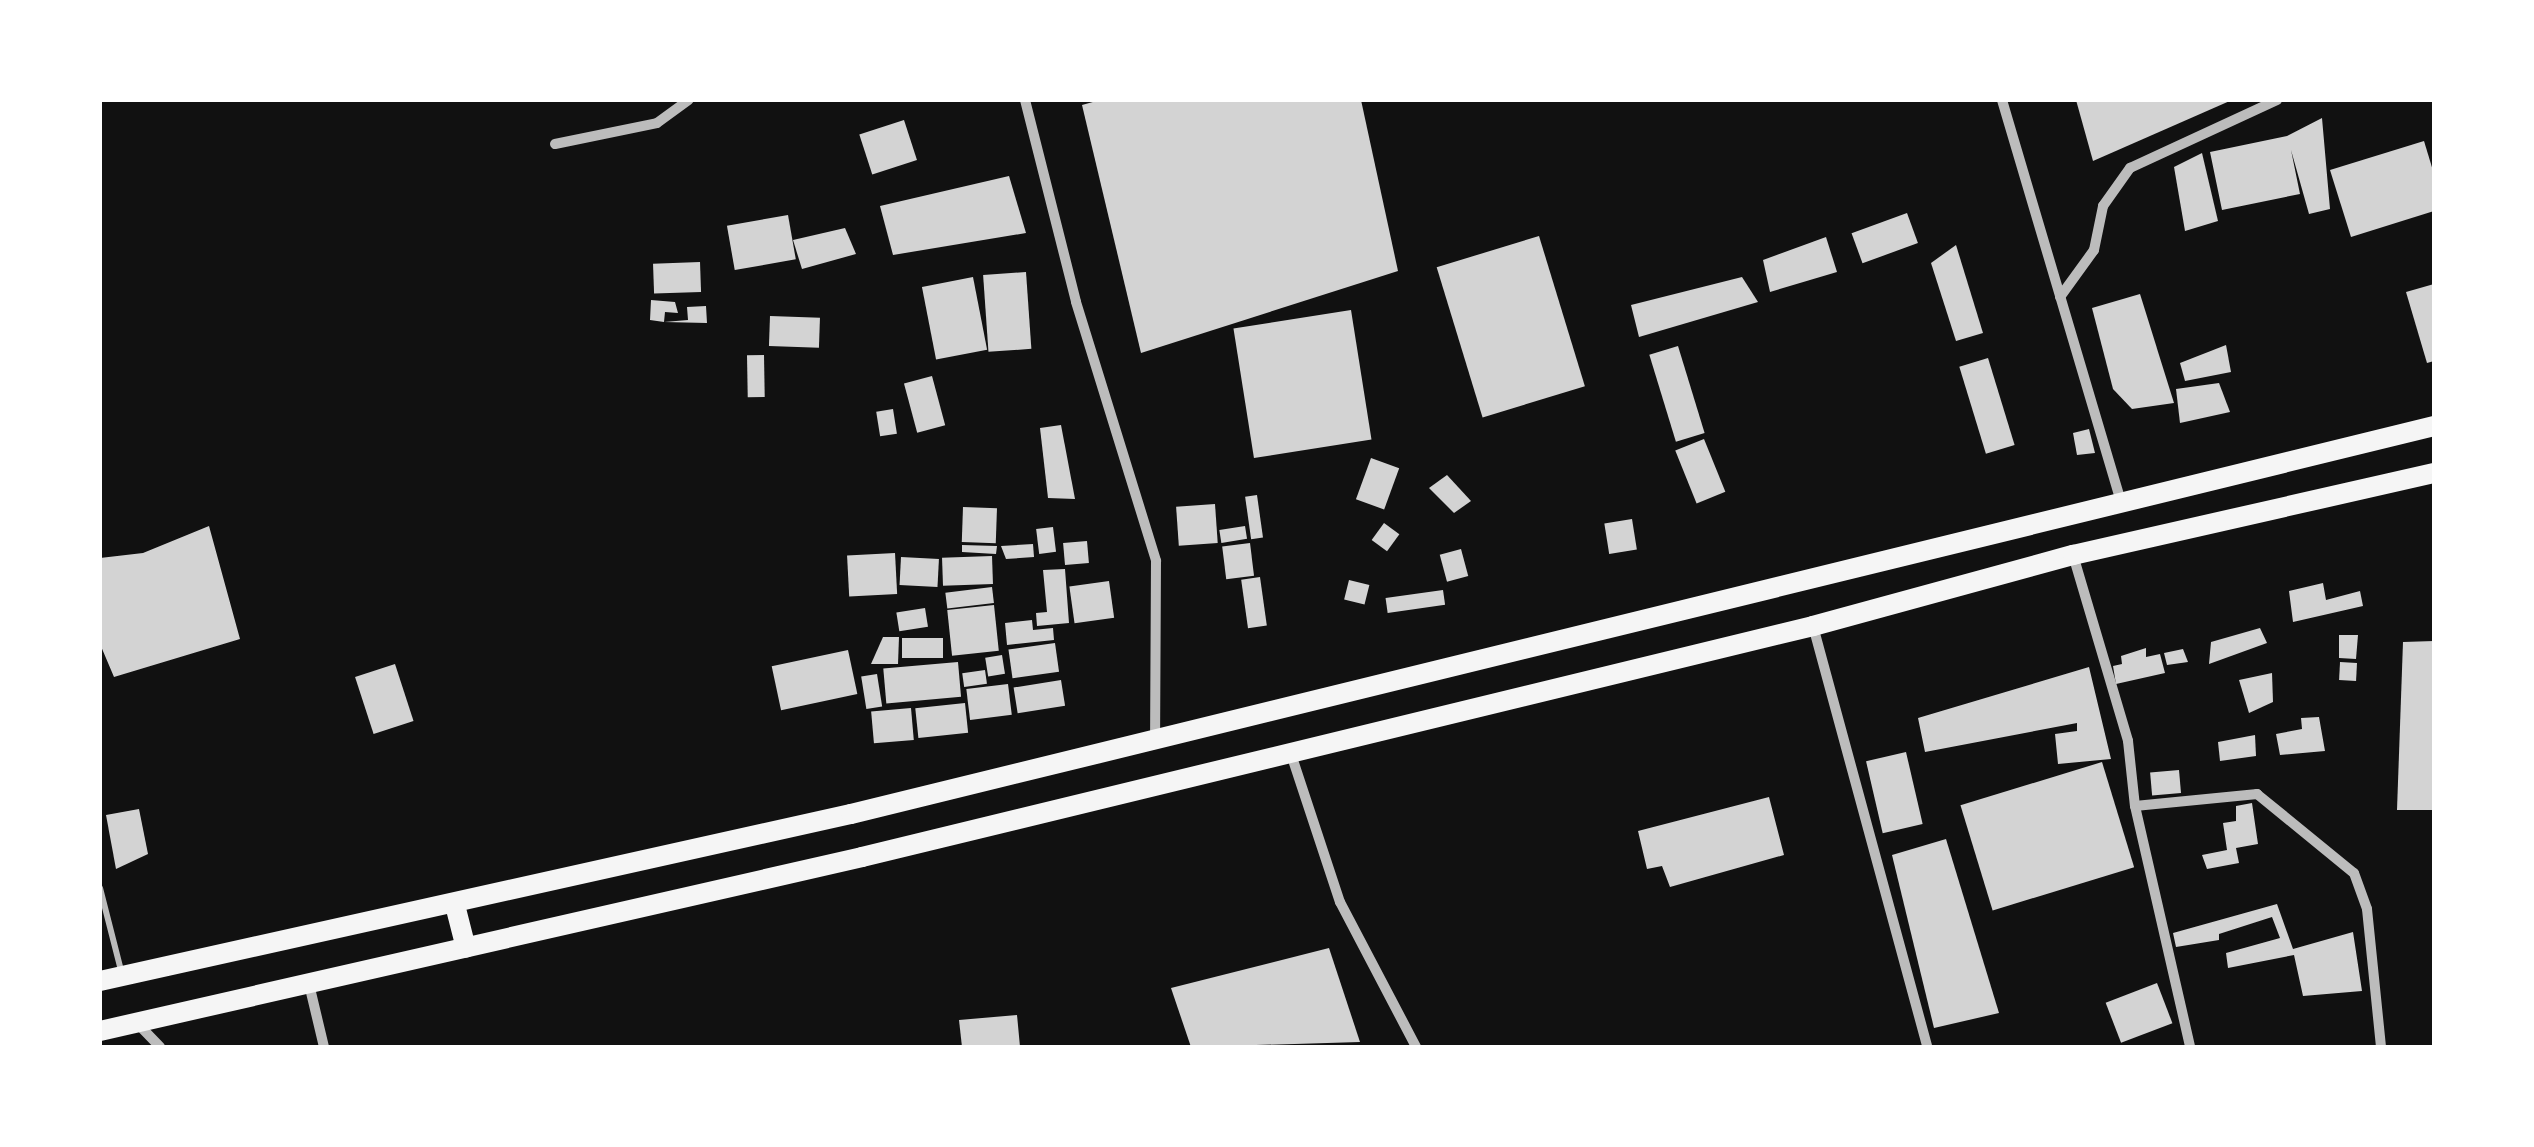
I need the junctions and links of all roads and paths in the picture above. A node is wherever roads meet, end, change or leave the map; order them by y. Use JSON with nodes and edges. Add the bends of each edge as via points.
{"nodes":[{"id":1,"x":689,"y":100,"type":"edge"},
{"id":2,"x":1025,"y":100,"type":"edge"},
{"id":3,"x":2002,"y":100,"type":"edge"},
{"id":4,"x":2277,"y":100,"type":"edge"},
{"id":5,"x":555,"y":144,"type":"dead end"},
{"id":6,"x":2060,"y":297,"type":"junction"},
{"id":7,"x":2434,"y":426,"type":"edge"},
{"id":8,"x":2434,"y":472,"type":"edge"},
{"id":9,"x":2120,"y":501,"type":"junction"},
{"id":10,"x":2073,"y":556,"type":"junction"},
{"id":11,"x":1813,"y":626,"type":"junction"},
{"id":12,"x":1155,"y":738,"type":"junction"},
{"id":13,"x":1290,"y":750,"type":"junction"},
{"id":14,"x":2135,"y":806,"type":"junction"},
{"id":15,"x":100,"y":888,"type":"edge"},
{"id":16,"x":456,"y":904,"type":"junction"},
{"id":17,"x":466,"y":948,"type":"junction"},
{"id":18,"x":122,"y":976,"type":"junction"},
{"id":19,"x":100,"y":981,"type":"edge"},
{"id":20,"x":310,"y":984,"type":"junction"},
{"id":21,"x":135,"y":1022,"type":"junction"},
{"id":22,"x":100,"y":1030,"type":"edge"},
{"id":23,"x":160,"y":1047,"type":"edge"},
{"id":24,"x":324,"y":1047,"type":"edge"},
{"id":25,"x":1416,"y":1047,"type":"edge"},
{"id":26,"x":1927,"y":1047,"type":"edge"},
{"id":27,"x":2190,"y":1047,"type":"edge"},
{"id":28,"x":2381,"y":1047,"type":"edge"}],
"edges":[{"from":1,"to":5,"type":"street","via":[[656,123]]},
{"from":2,"to":12,"type":"street","via":[[1076,302],[1156,562]]},
{"from":3,"to":6,"type":"street"},
{"from":4,"to":6,"type":"street","via":[[2130,168],[2103,206],[2094,250]]},
{"from":6,"to":9,"type":"street"},
{"from":7,"to":9,"type":"main road"},
{"from":8,"to":10,"type":"main road"},
{"from":9,"to":12,"type":"main road"},
{"from":10,"to":11,"type":"main road"},
{"from":10,"to":14,"type":"street","via":[[2128,741]]},
{"from":11,"to":13,"type":"main road"},
{"from":11,"to":26,"type":"street"},
{"from":12,"to":16,"type":"main road"},
{"from":13,"to":17,"type":"main road"},
{"from":13,"to":25,"type":"street","via":[[1340,902]]},
{"from":14,"to":27,"type":"street"},
{"from":14,"to":28,"type":"street","via":[[2257,794],[2354,873],[2367,909]]},
{"from":15,"to":18,"type":"lane"},
{"from":16,"to":17,"type":"main road"},
{"from":16,"to":18,"type":"main road"},
{"from":17,"to":20,"type":"main road"},
{"from":18,"to":19,"type":"main road"},
{"from":20,"to":21,"type":"main road"},
{"from":20,"to":24,"type":"street"},
{"from":21,"to":22,"type":"main road"},
{"from":21,"to":23,"type":"street"}]}
